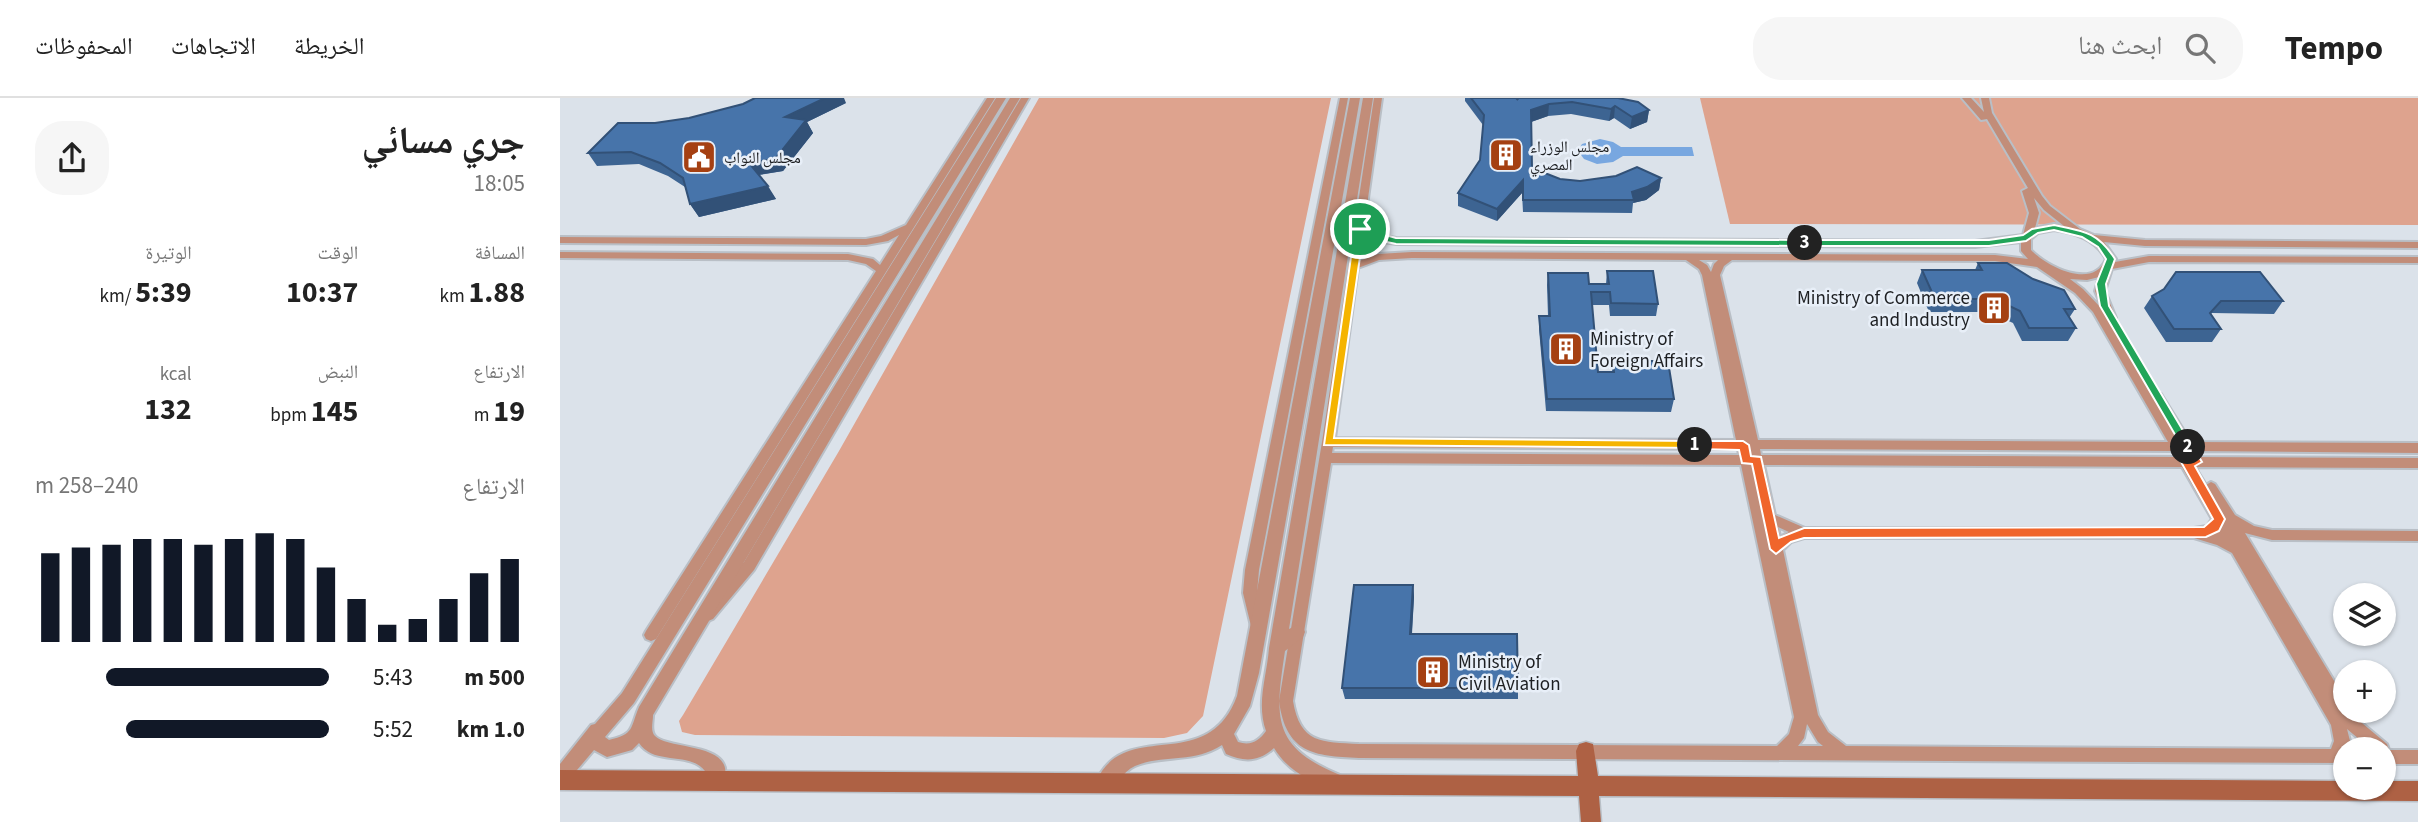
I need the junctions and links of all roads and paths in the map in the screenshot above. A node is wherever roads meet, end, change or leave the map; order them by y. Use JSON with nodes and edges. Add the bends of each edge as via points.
{"nodes":[{"id":1,"x":991,"y":98,"type":"edge"},
{"id":2,"x":1001,"y":98,"type":"edge"},
{"id":3,"x":1015,"y":98,"type":"edge"},
{"id":4,"x":1025,"y":98,"type":"edge"},
{"id":5,"x":1344,"y":98,"type":"edge"},
{"id":6,"x":1354,"y":98,"type":"edge"},
{"id":7,"x":1368,"y":98,"type":"edge"},
{"id":8,"x":1378,"y":98,"type":"edge"},
{"id":9,"x":1966,"y":98,"type":"edge"},
{"id":10,"x":1985,"y":98,"type":"edge"},
{"id":11,"x":911,"y":225,"type":"junction"},
{"id":12,"x":1360,"y":229,"type":"junction"},
{"id":13,"x":2078,"y":232,"type":"junction"},
{"id":14,"x":2027,"y":236,"type":"junction"},
{"id":15,"x":2092,"y":238,"type":"junction"},
{"id":16,"x":1381,"y":239,"type":"junction"},
{"id":17,"x":560,"y":240,"type":"edge"},
{"id":18,"x":876,"y":241,"type":"junction"},
{"id":19,"x":2418,"y":245,"type":"edge"},
{"id":20,"x":560,"y":255,"type":"edge"},
{"id":21,"x":1378,"y":257,"type":"junction"},
{"id":22,"x":1689,"y":257,"type":"junction"},
{"id":23,"x":1729,"y":257,"type":"junction"},
{"id":24,"x":862,"y":259,"type":"junction"},
{"id":25,"x":2417,"y":260,"type":"edge"},
{"id":26,"x":1355,"y":267,"type":"junction"},
{"id":27,"x":2045,"y":267,"type":"junction"},
{"id":28,"x":2108,"y":268,"type":"junction"},
{"id":29,"x":882,"y":271,"type":"junction"},
{"id":30,"x":1337,"y":331,"type":"junction"},
{"id":31,"x":814,"y":390,"type":"junction"},
{"id":32,"x":1328,"y":442,"type":"junction"},
{"id":33,"x":1748,"y":445,"type":"junction"},
{"id":34,"x":2182,"y":447,"type":"junction"},
{"id":35,"x":2418,"y":448,"type":"edge"},
{"id":36,"x":1325,"y":458,"type":"junction"},
{"id":37,"x":1752,"y":460,"type":"junction"},
{"id":38,"x":2192,"y":462,"type":"junction"},
{"id":39,"x":2418,"y":463,"type":"edge"},
{"id":40,"x":1769,"y":518,"type":"junction"},
{"id":41,"x":2225,"y":519,"type":"junction"},
{"id":42,"x":1804,"y":533,"type":"junction"},
{"id":43,"x":2194,"y":533,"type":"junction"},
{"id":44,"x":2272,"y":535,"type":"junction"},
{"id":45,"x":2418,"y":536,"type":"edge"},
{"id":46,"x":1776,"y":549,"type":"junction"},
{"id":47,"x":2238,"y":551,"type":"junction"},
{"id":48,"x":2252,"y":554,"type":"junction"},
{"id":49,"x":695,"y":627,"type":"junction"},
{"id":50,"x":1259,"y":627,"type":"junction"},
{"id":51,"x":1297,"y":632,"type":"junction"},
{"id":52,"x":651,"y":635,"type":"joint"},
{"id":53,"x":1277,"y":648,"type":"junction"},
{"id":54,"x":656,"y":653,"type":"junction"},
{"id":55,"x":642,"y":729,"type":"junction"},
{"id":56,"x":597,"y":731,"type":"junction"},
{"id":57,"x":1225,"y":733,"type":"junction"},
{"id":58,"x":1274,"y":734,"type":"junction"},
{"id":59,"x":2341,"y":737,"type":"edge"},
{"id":60,"x":2368,"y":737,"type":"edge"},
{"id":61,"x":1586,"y":751,"type":"junction"},
{"id":62,"x":1844,"y":753,"type":"junction"},
{"id":63,"x":1780,"y":754,"type":"junction"},
{"id":64,"x":2396,"y":754,"type":"edge"},
{"id":65,"x":2333,"y":756,"type":"edge"},
{"id":66,"x":2418,"y":757,"type":"edge"},
{"id":67,"x":560,"y":778,"type":"edge"},
{"id":68,"x":716,"y":780,"type":"junction"},
{"id":69,"x":1105,"y":782,"type":"junction"},
{"id":70,"x":1339,"y":783,"type":"junction"},
{"id":71,"x":1588,"y":786,"type":"junction"},
{"id":72,"x":2418,"y":791,"type":"edge"},
{"id":73,"x":1591,"y":822,"type":"edge"}],
"edges":[{"from":1,"to":11,"type":"street"},
{"from":2,"to":31,"type":"street"},
{"from":3,"to":49,"type":"street"},
{"from":4,"to":49,"type":"street","via":[[748,566],[731,591]]},
{"from":5,"to":50,"type":"street","via":[[1250,582],[1251,605]]},
{"from":6,"to":50,"type":"street"},
{"from":7,"to":30,"type":"street"},
{"from":8,"to":12,"type":"street"},
{"from":9,"to":14,"type":"street","via":[[1981,113],[2030,197],[2034,213]]},
{"from":10,"to":13,"type":"street","via":[[1987,113],[2038,197]]},
{"from":11,"to":18,"type":"street"},
{"from":11,"to":29,"type":"street"},
{"from":12,"to":16,"type":"street"},
{"from":12,"to":26,"type":"street"},
{"from":13,"to":14,"type":"street","via":[[2054,227]]},
{"from":13,"to":15,"type":"street"},
{"from":14,"to":16,"type":"street","via":[[1975,244]]},
{"from":14,"to":27,"type":"street","via":[[2026,251]]},
{"from":15,"to":19,"type":"street","via":[[2151,243]]},
{"from":15,"to":28,"type":"street","via":[[2108,252]]},
{"from":16,"to":21,"type":"street","via":[[1371,247]]},
{"from":17,"to":18,"type":"street"},
{"from":18,"to":24,"type":"street","via":[[882,244],[881,250]]},
{"from":20,"to":24,"type":"street"},
{"from":21,"to":22,"type":"street"},
{"from":21,"to":26,"type":"street"},
{"from":22,"to":23,"type":"street"},
{"from":22,"to":33,"type":"street","via":[[1707,275]]},
{"from":23,"to":27,"type":"street","via":[[1995,258]]},
{"from":23,"to":33,"type":"street","via":[[1719,264],[1715,275]]},
{"from":24,"to":29,"type":"street"},
{"from":25,"to":28,"type":"street","via":[[2148,258]]},
{"from":26,"to":30,"type":"street"},
{"from":27,"to":28,"type":"street","via":[[2083,277]]},
{"from":27,"to":34,"type":"street","via":[[2095,307]]},
{"from":28,"to":34,"type":"street","via":[[2100,291],[2105,306]]},
{"from":29,"to":31,"type":"street"},
{"from":30,"to":32,"type":"street"},
{"from":30,"to":53,"type":"street"},
{"from":31,"to":52,"type":"street"},
{"from":31,"to":54,"type":"street"},
{"from":32,"to":33,"type":"street"},
{"from":32,"to":36,"type":"street"},
{"from":33,"to":34,"type":"street"},
{"from":33,"to":37,"type":"street"},
{"from":34,"to":35,"type":"street"},
{"from":34,"to":38,"type":"street"},
{"from":36,"to":37,"type":"street"},
{"from":36,"to":51,"type":"street"},
{"from":37,"to":38,"type":"street"},
{"from":37,"to":40,"type":"street"},
{"from":37,"to":63,"type":"street","via":[[1801,717],[1796,738]]},
{"from":38,"to":39,"type":"street"},
{"from":38,"to":41,"type":"street"},
{"from":40,"to":42,"type":"street"},
{"from":40,"to":46,"type":"street"},
{"from":41,"to":43,"type":"street","via":[[2211,530]]},
{"from":41,"to":44,"type":"street"},
{"from":41,"to":47,"type":"street"},
{"from":41,"to":48,"type":"street"},
{"from":42,"to":43,"type":"street"},
{"from":42,"to":46,"type":"street","via":[[1787,538]]},
{"from":43,"to":47,"type":"street"},
{"from":44,"to":45,"type":"street"},
{"from":44,"to":48,"type":"street","via":[[2257,541]]},
{"from":46,"to":62,"type":"street","via":[[1811,717],[1823,737]]},
{"from":47,"to":59,"type":"street","via":[[2338,723]]},
{"from":48,"to":60,"type":"street","via":[[2351,723]]},
{"from":49,"to":55,"type":"street","via":[[652,699]]},
{"from":50,"to":57,"type":"street","via":[[1239,714]]},
{"from":51,"to":53,"type":"street"},
{"from":51,"to":61,"type":"street","via":[[1287,717],[1300,738],[1311,744],[1359,751]]},
{"from":52,"to":54,"type":"street"},
{"from":53,"to":58,"type":"street","via":[[1269,703]]},
{"from":54,"to":56,"type":"street","via":[[623,704]]},
{"from":55,"to":56,"type":"street","via":[[626,744],[607,749],[596,742]]},
{"from":55,"to":68,"type":"street","via":[[656,748],[703,756],[716,770]]},
{"from":56,"to":67,"type":"street"},
{"from":57,"to":58,"type":"street","via":[[1232,748],[1243,753],[1262,749]]},
{"from":57,"to":69,"type":"street","via":[[1195,750],[1133,756],[1117,766]]},
{"from":58,"to":70,"type":"street","via":[[1307,770]]},
{"from":61,"to":63,"type":"street"},
{"from":61,"to":71,"type":"main road"},
{"from":62,"to":63,"type":"street"},
{"from":62,"to":65,"type":"street"},
{"from":64,"to":66,"type":"street"},
{"from":67,"to":68,"type":"main road"},
{"from":68,"to":69,"type":"main road"},
{"from":69,"to":70,"type":"main road"},
{"from":70,"to":71,"type":"main road"},
{"from":71,"to":72,"type":"main road"},
{"from":71,"to":73,"type":"main road"}]}
